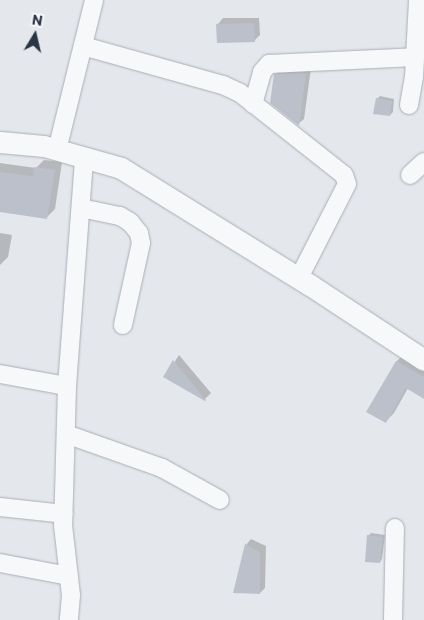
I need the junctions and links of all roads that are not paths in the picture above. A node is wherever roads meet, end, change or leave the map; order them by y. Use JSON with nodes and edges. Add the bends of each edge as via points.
{"nodes":[{"id":1,"x":94,"y":0,"type":"edge"},
{"id":2,"x":418,"y":0,"type":"edge"},
{"id":3,"x":83,"y":46,"type":"junction"},
{"id":4,"x":415,"y":57,"type":"junction"},
{"id":5,"x":252,"y":104,"type":"junction"},
{"id":6,"x":409,"y":105,"type":"dead end"},
{"id":7,"x":0,"y":142,"type":"edge"},
{"id":8,"x":57,"y":150,"type":"junction"},
{"id":9,"x":84,"y":158,"type":"junction"},
{"id":10,"x":424,"y":162,"type":"edge"},
{"id":11,"x":410,"y":175,"type":"dead end"},
{"id":12,"x":81,"y":208,"type":"junction"},
{"id":13,"x":299,"y":278,"type":"junction"},
{"id":14,"x":122,"y":325,"type":"dead end"},
{"id":15,"x":424,"y":360,"type":"edge"},
{"id":16,"x":0,"y":374,"type":"edge"},
{"id":17,"x":67,"y":386,"type":"junction"},
{"id":18,"x":66,"y":434,"type":"junction"},
{"id":19,"x":220,"y":500,"type":"dead end"},
{"id":20,"x":0,"y":507,"type":"edge"},
{"id":21,"x":64,"y":514,"type":"junction"},
{"id":22,"x":395,"y":528,"type":"dead end"},
{"id":23,"x":0,"y":563,"type":"edge"},
{"id":24,"x":69,"y":576,"type":"junction"},
{"id":25,"x":69,"y":620,"type":"edge"},
{"id":26,"x":393,"y":620,"type":"edge"}],
"edges":[{"from":1,"to":3,"type":"street"},
{"from":2,"to":4,"type":"street"},
{"from":3,"to":5,"type":"street","via":[[223,85]]},
{"from":3,"to":8,"type":"street"},
{"from":4,"to":5,"type":"street","via":[[269,64],[262,72]]},
{"from":4,"to":6,"type":"street"},
{"from":5,"to":13,"type":"street","via":[[347,179]]},
{"from":7,"to":8,"type":"street"},
{"from":8,"to":9,"type":"street"},
{"from":9,"to":12,"type":"street"},
{"from":9,"to":13,"type":"street","via":[[121,168]]},
{"from":10,"to":11,"type":"street"},
{"from":12,"to":14,"type":"street","via":[[120,216],[139,233],[141,243]]},
{"from":12,"to":17,"type":"street"},
{"from":13,"to":15,"type":"street"},
{"from":16,"to":17,"type":"street"},
{"from":17,"to":18,"type":"street"},
{"from":18,"to":19,"type":"street","via":[[162,468]]},
{"from":18,"to":21,"type":"street"},
{"from":20,"to":21,"type":"street"},
{"from":21,"to":24,"type":"street","via":[[62,525]]},
{"from":22,"to":26,"type":"street"},
{"from":23,"to":24,"type":"street"},
{"from":24,"to":25,"type":"street"}]}
